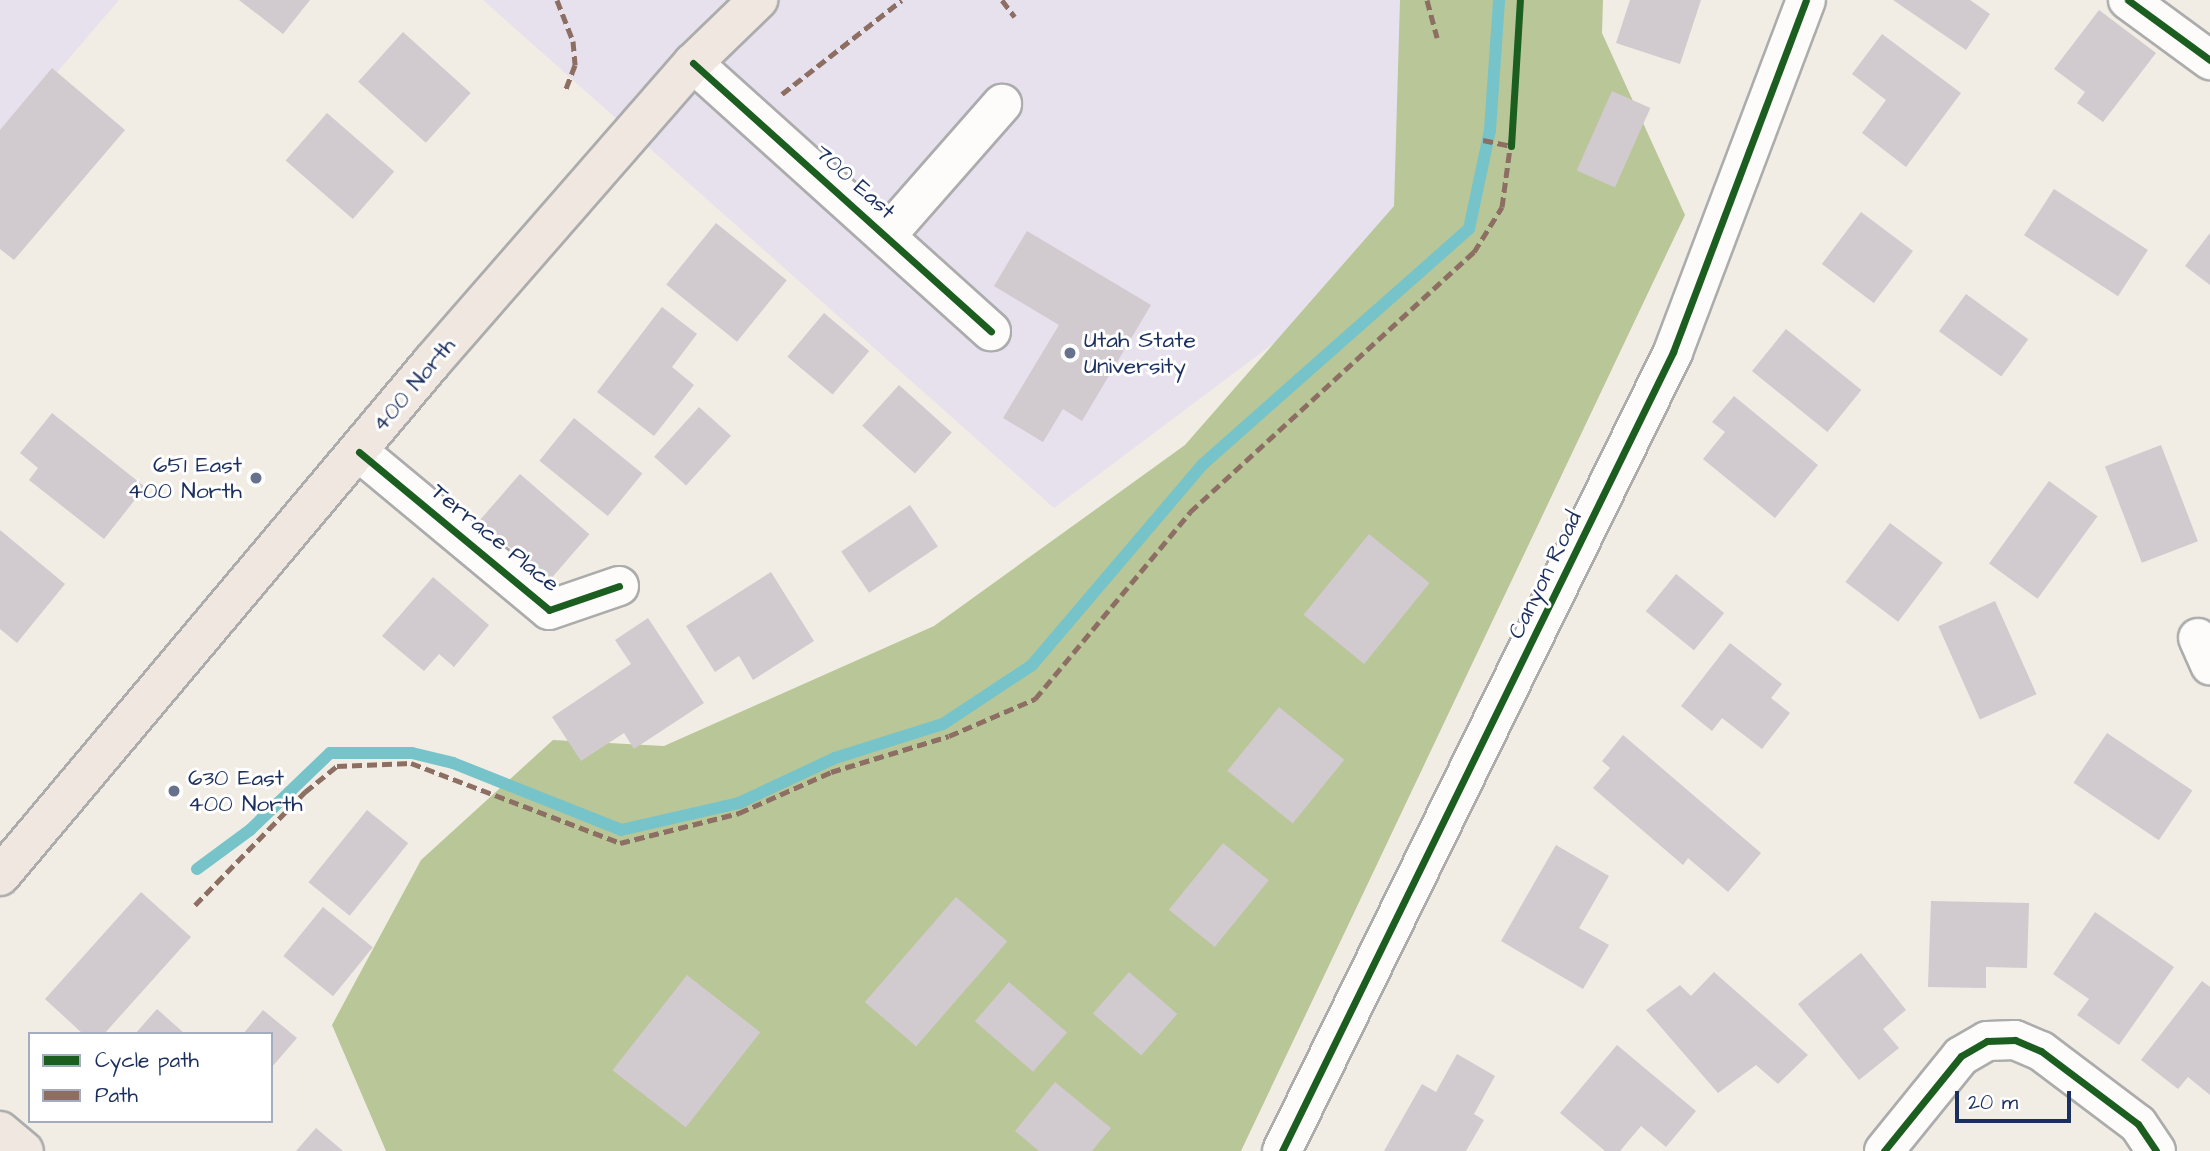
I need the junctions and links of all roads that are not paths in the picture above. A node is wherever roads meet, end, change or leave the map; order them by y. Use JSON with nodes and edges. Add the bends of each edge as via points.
{"nodes":[{"id":1,"x":758,"y":0,"type":"edge"},
{"id":2,"x":1806,"y":0,"type":"edge"},
{"id":3,"x":2128,"y":0,"type":"edge"},
{"id":4,"x":2210,"y":60,"type":"edge"},
{"id":5,"x":693,"y":63,"type":"junction"},
{"id":6,"x":1002,"y":104,"type":"dead end"},
{"id":7,"x":886,"y":236,"type":"junction"},
{"id":8,"x":991,"y":331,"type":"dead end"},
{"id":9,"x":359,"y":452,"type":"junction"},
{"id":10,"x":619,"y":586,"type":"dead end"},
{"id":11,"x":0,"y":876,"type":"edge"},
{"id":12,"x":0,"y":1131,"type":"edge"},
{"id":13,"x":23,"y":1151,"type":"edge"},
{"id":14,"x":1282,"y":1151,"type":"edge"},
{"id":15,"x":1884,"y":1151,"type":"edge"},
{"id":16,"x":2156,"y":1151,"type":"edge"}],
"edges":[{"from":1,"to":5,"type":"main road","name":"400 North"},
{"from":2,"to":14,"type":"street","name":"Canyon Road","via":[[1673,352]]},
{"from":3,"to":4,"type":"street"},
{"from":5,"to":7,"type":"street","name":"700 East"},
{"from":5,"to":9,"type":"main road","name":"400 North"},
{"from":6,"to":7,"type":"street"},
{"from":7,"to":8,"type":"street","name":"700 East"},
{"from":9,"to":10,"type":"street","name":"Terrace Place","via":[[549,610]]},
{"from":9,"to":11,"type":"main road","name":"400 North"},
{"from":12,"to":13,"type":"main road"},
{"from":15,"to":16,"type":"street","via":[[1961,1056],[1987,1041],[2015,1040],[2041,1051],[2138,1124]]}]}
